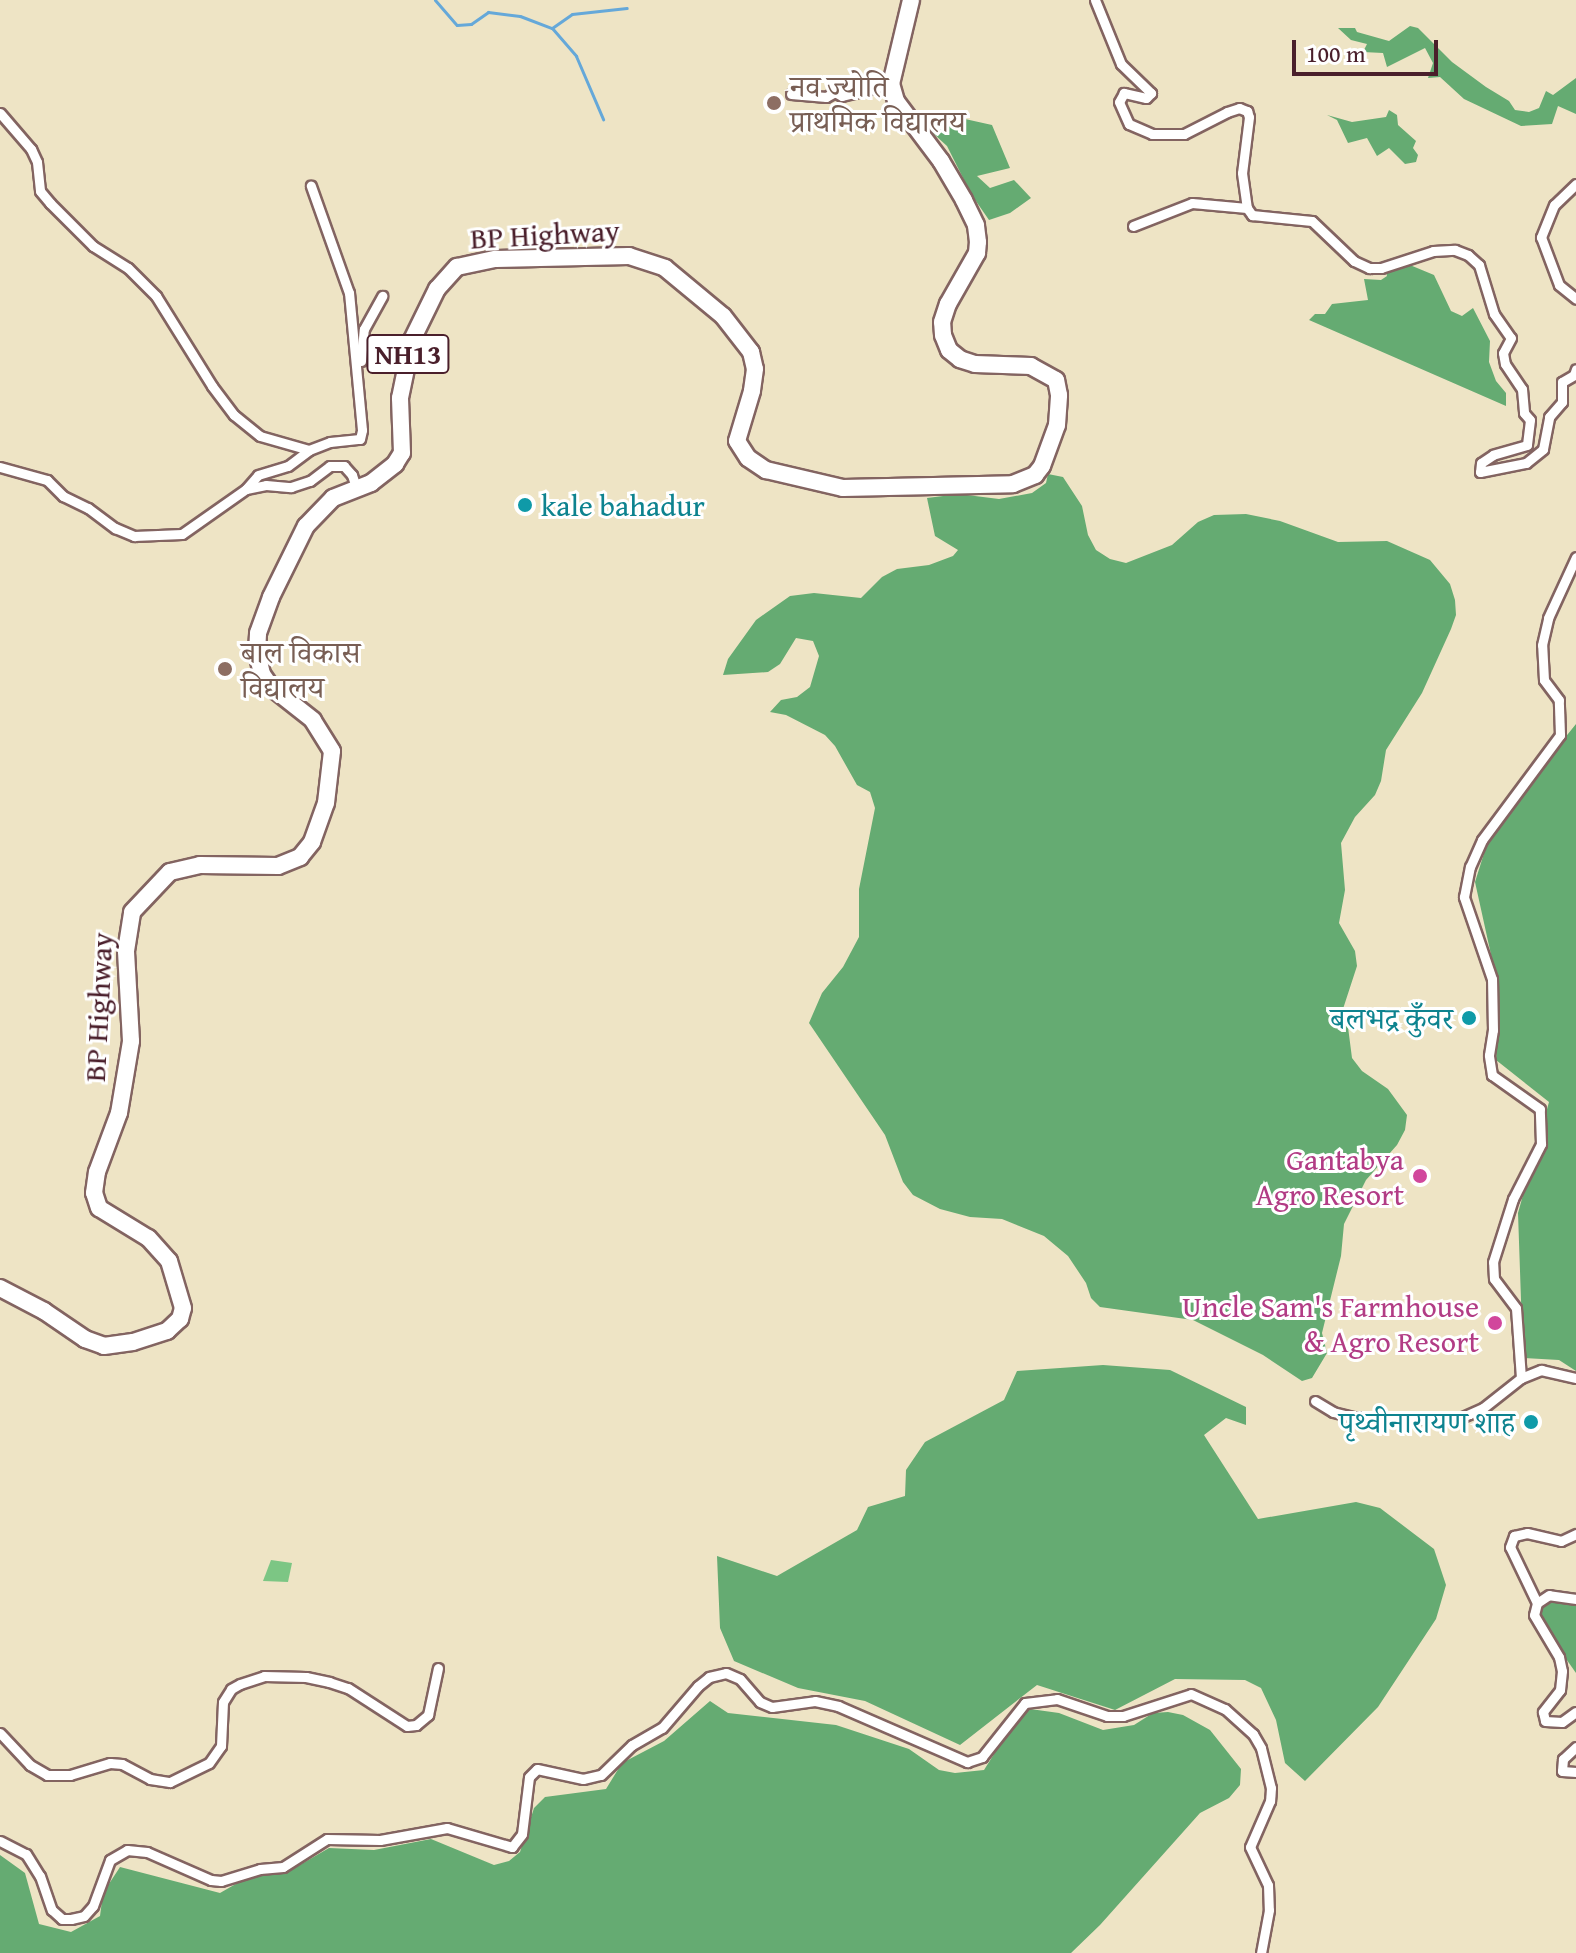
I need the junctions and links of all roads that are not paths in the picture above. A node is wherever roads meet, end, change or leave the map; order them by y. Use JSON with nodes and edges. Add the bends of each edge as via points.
{"nodes":[{"id":1,"x":911,"y":0,"type":"edge"},
{"id":2,"x":1095,"y":0,"type":"edge"},
{"id":3,"x":891,"y":84,"type":"junction"},
{"id":4,"x":791,"y":94,"type":"dead end"},
{"id":5,"x":0,"y":113,"type":"edge"},
{"id":6,"x":1576,"y":184,"type":"edge"},
{"id":7,"x":311,"y":186,"type":"dead end"},
{"id":8,"x":1247,"y":208,"type":"junction"},
{"id":9,"x":1133,"y":226,"type":"dead end"},
{"id":10,"x":382,"y":296,"type":"dead end"},
{"id":11,"x":1576,"y":299,"type":"edge"},
{"id":12,"x":1576,"y":369,"type":"edge"},
{"id":13,"x":359,"y":409,"type":"junction"},
{"id":14,"x":309,"y":450,"type":"junction"},
{"id":15,"x":0,"y":467,"type":"edge"},
{"id":16,"x":246,"y":489,"type":"junction"},
{"id":17,"x":357,"y":490,"type":"junction"},
{"id":18,"x":1576,"y":557,"type":"edge"},
{"id":19,"x":0,"y":1288,"type":"edge"},
{"id":20,"x":1521,"y":1378,"type":"junction"},
{"id":21,"x":1576,"y":1378,"type":"edge"},
{"id":22,"x":1315,"y":1401,"type":"dead end"},
{"id":23,"x":1576,"y":1534,"type":"edge"},
{"id":24,"x":1576,"y":1599,"type":"edge"},
{"id":25,"x":1537,"y":1603,"type":"junction"},
{"id":26,"x":438,"y":1668,"type":"dead end"},
{"id":27,"x":1576,"y":1712,"type":"edge"},
{"id":28,"x":0,"y":1733,"type":"edge"},
{"id":29,"x":1576,"y":1747,"type":"edge"},
{"id":30,"x":1576,"y":1772,"type":"edge"},
{"id":31,"x":0,"y":1841,"type":"edge"},
{"id":32,"x":1261,"y":1953,"type":"edge"}],
"edges":[{"from":1,"to":3,"type":"highway"},
{"from":2,"to":8,"type":"street","via":[[1121,64],[1151,93],[1146,98],[1124,93],[1119,102],[1129,124],[1152,134],[1184,134],[1227,112],[1247,111],[1242,173]]},
{"from":3,"to":4,"type":"street","via":[[842,96]]},
{"from":3,"to":17,"type":"highway","name":"BP Highway","number":"NH13","via":[[896,101],[941,161],[976,225],[977,253],[942,322],[949,350],[975,364],[1031,366],[1056,380],[1054,440],[1035,475],[1005,485],[843,488],[766,470],[748,458],[737,441],[752,391],[751,352],[701,295],[644,259],[496,259],[465,263],[437,289],[421,315],[400,398],[402,453],[384,473]]},
{"from":5,"to":14,"type":"street","via":[[31,149],[40,191],[93,246],[128,268],[156,296],[234,415],[260,436]]},
{"from":6,"to":11,"type":"street","via":[[1554,205],[1541,237],[1559,285]]},
{"from":7,"to":13,"type":"street","via":[[349,293]]},
{"from":8,"to":9,"type":"street","via":[[1192,203]]},
{"from":8,"to":12,"type":"street","via":[[1259,217],[1286,215],[1312,221],[1354,261],[1369,268],[1455,250],[1479,265],[1494,314],[1511,338],[1503,353],[1505,364],[1522,389],[1524,413],[1530,420],[1527,445],[1493,455],[1481,463],[1480,472],[1526,463],[1543,449],[1549,417],[1562,402],[1562,382]]},
{"from":10,"to":13,"type":"street","via":[[364,329]]},
{"from":13,"to":14,"type":"street","via":[[360,439]]},
{"from":14,"to":16,"type":"street","via":[[288,466],[258,475]]},
{"from":15,"to":16,"type":"street","via":[[47,480],[63,496],[134,536],[182,534]]},
{"from":16,"to":17,"type":"street","via":[[291,487],[330,466],[344,466]]},
{"from":17,"to":19,"type":"highway","name":"BP Highway","number":"NH13","via":[[333,498],[306,526],[271,597],[256,644],[258,662],[271,687],[313,720],[332,751],[326,803],[312,842],[300,857],[278,866],[210,865],[170,872],[141,899],[128,927],[131,1041],[119,1113],[94,1193],[99,1208],[148,1238],[169,1261],[183,1308],[180,1319],[167,1331],[104,1346]]},
{"from":18,"to":20,"type":"street","via":[[1548,618],[1542,645],[1544,680],[1559,700],[1560,735],[1482,840],[1464,897],[1492,979],[1492,1075],[1540,1109],[1541,1144],[1513,1199],[1493,1262],[1494,1279],[1516,1308]]},
{"from":20,"to":21,"type":"street","via":[[1541,1370]]},
{"from":20,"to":22,"type":"street","via":[[1483,1408],[1458,1419],[1353,1417]]},
{"from":23,"to":25,"type":"street","via":[[1561,1541],[1527,1533],[1514,1536],[1510,1547]]},
{"from":24,"to":25,"type":"street","via":[[1549,1595]]},
{"from":25,"to":27,"type":"street","via":[[1534,1615],[1562,1671],[1560,1690],[1543,1712],[1545,1721],[1562,1722]]},
{"from":26,"to":28,"type":"street","via":[[428,1715],[407,1726],[348,1688],[329,1682],[264,1676],[240,1684],[223,1702],[221,1746],[209,1763],[170,1782],[110,1763],[70,1775],[47,1775]]},
{"from":29,"to":30,"type":"street","via":[[1563,1759],[1562,1771]]},
{"from":31,"to":32,"type":"street","via":[[26,1854],[52,1910],[71,1919],[84,1916],[93,1906],[110,1860],[127,1850],[147,1852],[221,1881],[283,1867],[327,1839],[380,1840],[447,1828],[512,1847],[522,1834],[529,1777],[537,1769],[583,1779],[601,1775],[632,1745],[662,1728],[709,1677],[726,1673],[772,1707],[815,1701],[838,1706],[967,1762],[982,1757],[1025,1703],[1057,1699],[1123,1716],[1191,1694],[1225,1709],[1261,1748],[1270,1801],[1250,1847],[1268,1885]]}]}
